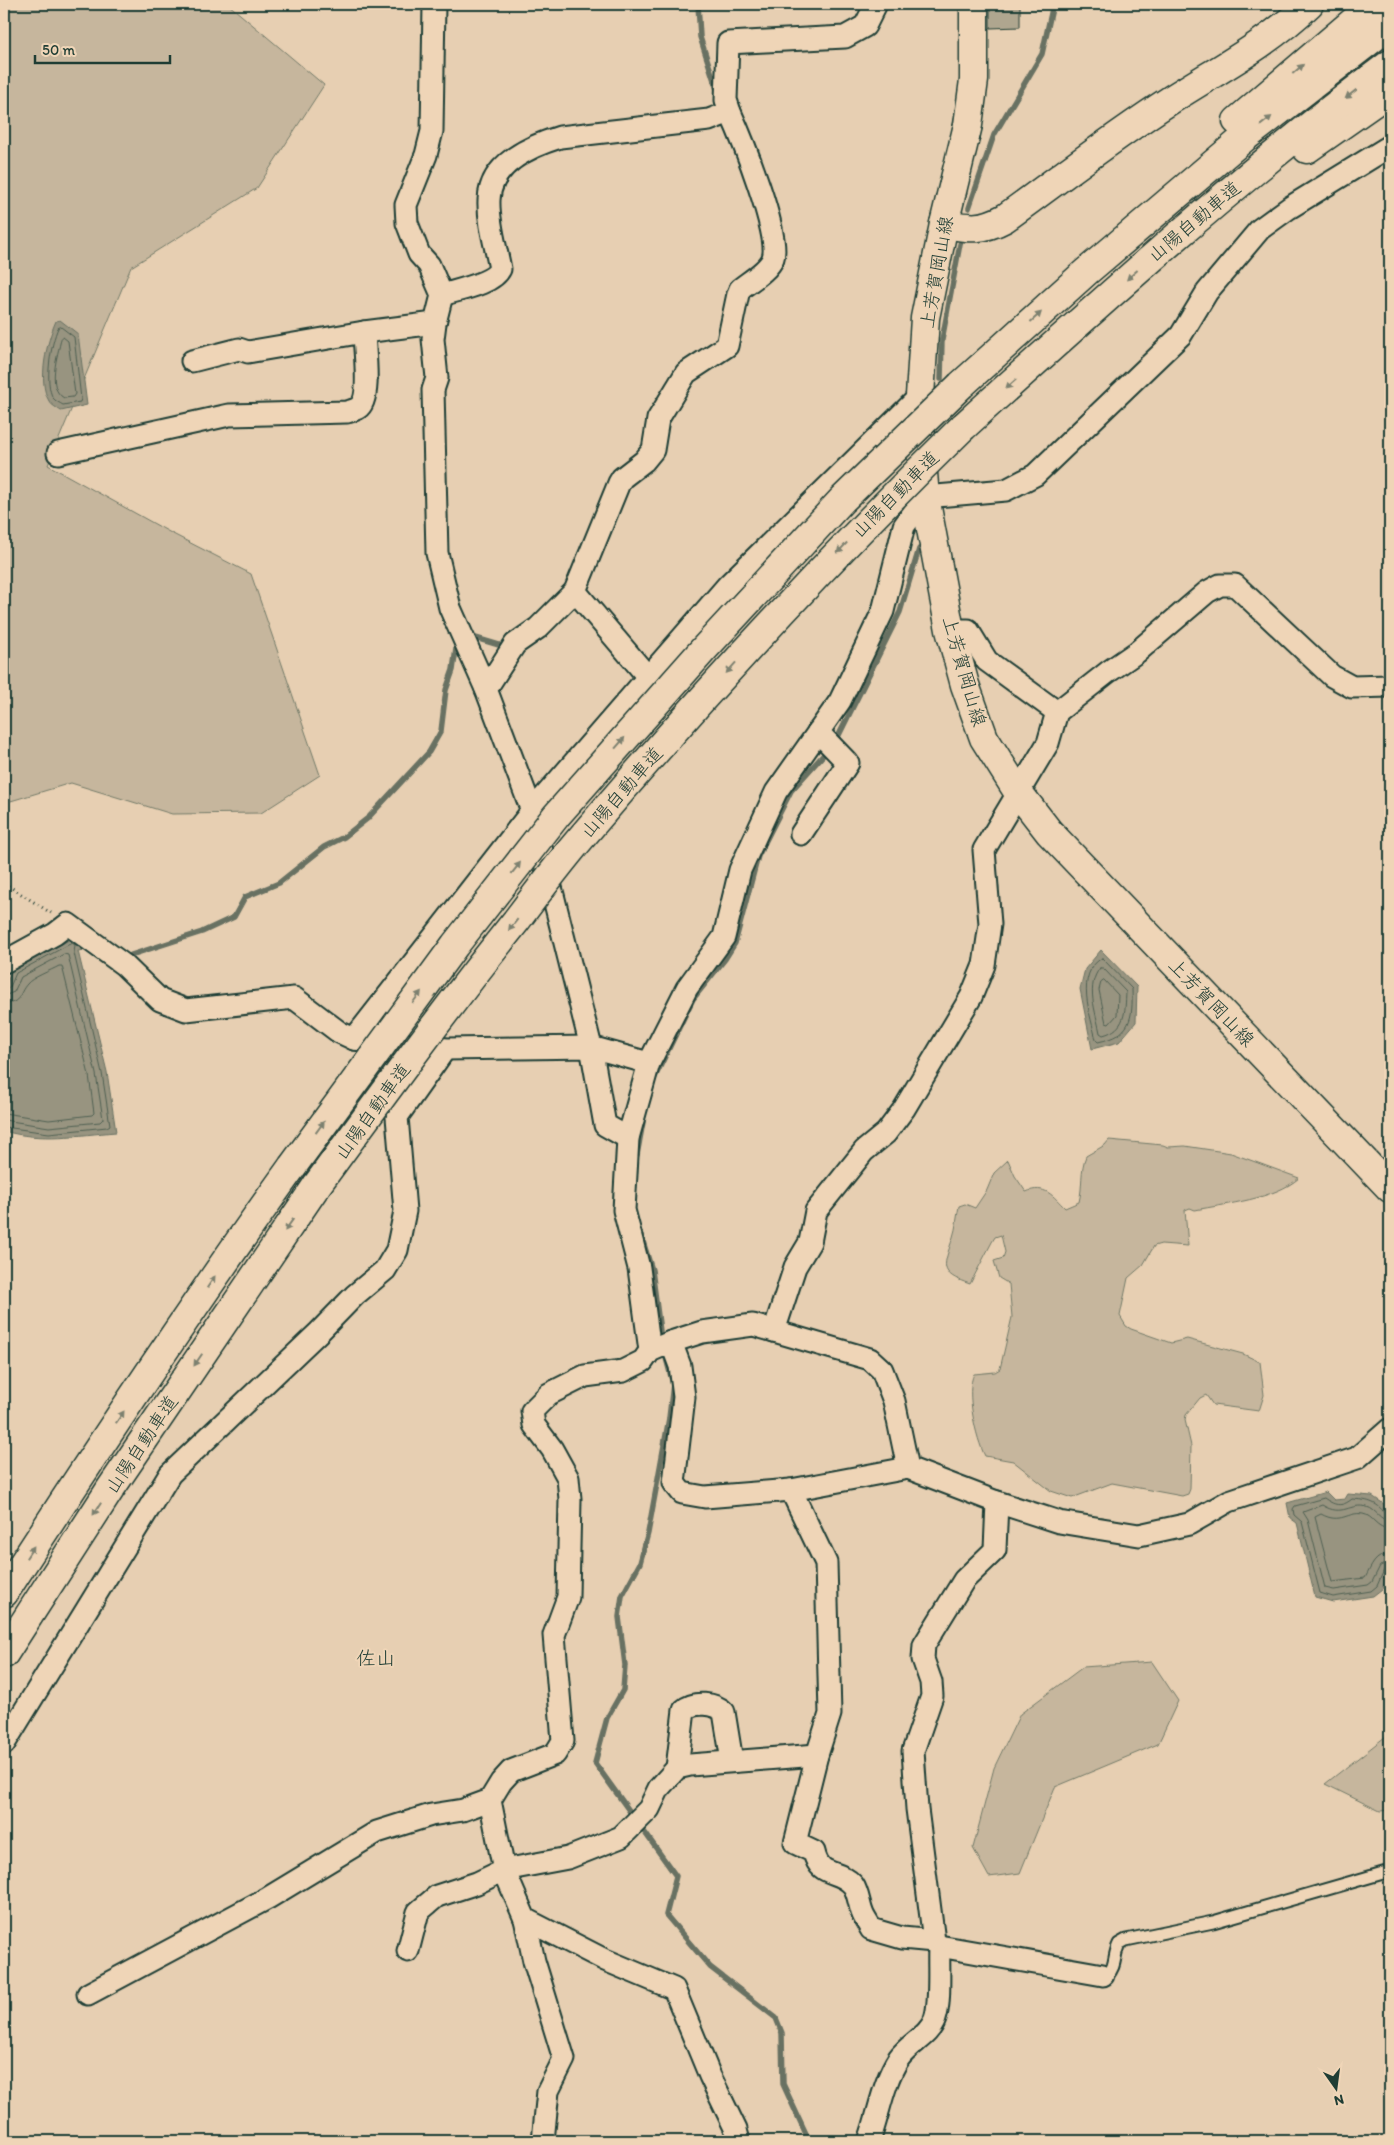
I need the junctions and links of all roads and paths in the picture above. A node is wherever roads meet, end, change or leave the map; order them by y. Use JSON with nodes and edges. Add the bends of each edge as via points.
{"nodes":[{"id":1,"x":434,"y":4,"type":"edge"},
{"id":2,"x":876,"y":4,"type":"edge"},
{"id":3,"x":974,"y":4,"type":"edge"},
{"id":4,"x":1310,"y":4,"type":"edge"},
{"id":5,"x":1374,"y":4,"type":"edge"},
{"id":6,"x":1390,"y":25,"type":"edge"},
{"id":7,"x":1390,"y":64,"type":"edge"},
{"id":8,"x":1390,"y":91,"type":"edge"},
{"id":9,"x":730,"y":112,"type":"junction"},
{"id":10,"x":1390,"y":146,"type":"edge"},
{"id":11,"x":1259,"y":167,"type":"junction"},
{"id":12,"x":944,"y":224,"type":"junction"},
{"id":13,"x":419,"y":254,"type":"junction"},
{"id":14,"x":1086,"y":272,"type":"junction"},
{"id":15,"x":442,"y":295,"type":"junction"},
{"id":16,"x":430,"y":323,"type":"junction"},
{"id":17,"x":364,"y":332,"type":"junction"},
{"id":18,"x":192,"y":361,"type":"dead end"},
{"id":19,"x":920,"y":396,"type":"junction"},
{"id":20,"x":58,"y":453,"type":"dead end"},
{"id":21,"x":925,"y":497,"type":"junction"},
{"id":22,"x":578,"y":594,"type":"junction"},
{"id":23,"x":950,"y":630,"type":"junction"},
{"id":24,"x":648,"y":677,"type":"junction"},
{"id":25,"x":1390,"y":686,"type":"edge"},
{"id":26,"x":486,"y":688,"type":"junction"},
{"id":27,"x":1058,"y":712,"type":"junction"},
{"id":28,"x":818,"y":732,"type":"junction"},
{"id":29,"x":1018,"y":792,"type":"junction"},
{"id":30,"x":532,"y":811,"type":"junction"},
{"id":31,"x":800,"y":834,"type":"dead end"},
{"id":32,"x":4,"y":884,"type":"edge"},
{"id":33,"x":68,"y":924,"type":"junction"},
{"id":34,"x":4,"y":962,"type":"edge"},
{"id":35,"x":354,"y":1039,"type":"junction"},
{"id":36,"x":591,"y":1046,"type":"junction"},
{"id":37,"x":445,"y":1050,"type":"junction"},
{"id":38,"x":650,"y":1063,"type":"junction"},
{"id":39,"x":628,"y":1138,"type":"junction"},
{"id":40,"x":1390,"y":1188,"type":"edge"},
{"id":41,"x":774,"y":1331,"type":"junction"},
{"id":42,"x":672,"y":1342,"type":"junction"},
{"id":43,"x":650,"y":1351,"type":"junction"},
{"id":44,"x":1390,"y":1429,"type":"edge"},
{"id":45,"x":908,"y":1468,"type":"junction"},
{"id":46,"x":791,"y":1490,"type":"junction"},
{"id":47,"x":997,"y":1502,"type":"junction"},
{"id":48,"x":4,"y":1593,"type":"edge"},
{"id":49,"x":4,"y":1654,"type":"edge"},
{"id":50,"x":4,"y":1744,"type":"edge"},
{"id":51,"x":817,"y":1755,"type":"junction"},
{"id":52,"x":732,"y":1762,"type":"junction"},
{"id":53,"x":677,"y":1768,"type":"junction"},
{"id":54,"x":490,"y":1800,"type":"junction"},
{"id":55,"x":504,"y":1870,"type":"junction"},
{"id":56,"x":1390,"y":1870,"type":"edge"},
{"id":57,"x":525,"y":1919,"type":"junction"},
{"id":58,"x":936,"y":1943,"type":"junction"},
{"id":59,"x":408,"y":1951,"type":"dead end"},
{"id":60,"x":1103,"y":1975,"type":"joint"},
{"id":61,"x":88,"y":1994,"type":"dead end"},
{"id":62,"x":543,"y":2141,"type":"edge"},
{"id":63,"x":739,"y":2141,"type":"edge"},
{"id":64,"x":870,"y":2141,"type":"edge"}],
"edges":[{"from":1,"to":13,"type":"street","via":[[432,131],[406,205],[407,223]]},
{"from":2,"to":9,"type":"street","via":[[864,26],[845,37],[728,43],[726,100]]},
{"from":3,"to":12,"type":"main road","name":"上芳賀岡山線","via":[[974,80],[968,125]]},
{"from":4,"to":12,"type":"main road","via":[[1256,47],[1169,101],[1005,218],[975,229]]},
{"from":14,"to":5,"type":"main road","one_way":true,"via":[[1210,144]]},
{"from":14,"to":6,"type":"main road","name":"山陽自動車道","one_way":true,"via":[[1244,138]]},
{"from":7,"to":11,"type":"main road","name":"山陽自動車道","one_way":true},
{"from":8,"to":11,"type":"main road","via":[[1311,147]]},
{"from":9,"to":15,"type":"street","via":[[709,120],[560,136],[522,152],[496,176],[490,190],[498,274],[485,282]]},
{"from":9,"to":22,"type":"street","via":[[767,212],[774,240],[774,256],[770,264],[740,289],[727,346],[689,370],[658,419],[653,450],[619,483]]},
{"from":10,"to":21,"type":"street","via":[[1260,229],[1207,292],[1181,335],[1035,475],[1006,490]]},
{"from":11,"to":49,"type":"main road","name":"山陽自動車道","one_way":true,"bridge":true,"via":[[1147,261],[963,427],[865,524],[767,629],[580,839],[463,988],[317,1185],[111,1488]]},
{"from":12,"to":19,"type":"main road","name":"上芳賀岡山線","via":[[925,318]]},
{"from":13,"to":15,"type":"street"},
{"from":13,"to":16,"type":"street"},
{"from":48,"to":14,"type":"main road","name":"山陽自動車道","one_way":true,"bridge":true,"via":[[249,1226],[456,945],[556,816],[702,650],[842,500],[961,385]]},
{"from":15,"to":16,"type":"street"},
{"from":16,"to":17,"type":"street"},
{"from":16,"to":26,"type":"street","via":[[437,378],[433,390],[438,553],[450,608]]},
{"from":17,"to":18,"type":"street","via":[[248,352],[239,350]]},
{"from":17,"to":20,"type":"street","via":[[366,391],[358,408],[347,412],[229,415]]},
{"from":19,"to":21,"type":"main road","name":"上芳賀岡山線"},
{"from":19,"to":24,"type":"street","via":[[728,585]]},
{"from":21,"to":23,"type":"main road","name":"上芳賀岡山線"},
{"from":21,"to":28,"type":"street","via":[[904,526],[883,612],[840,701]]},
{"from":22,"to":24,"type":"street"},
{"from":22,"to":26,"type":"street","via":[[512,648]]},
{"from":23,"to":27,"type":"street","via":[[968,630],[987,661]]},
{"from":23,"to":29,"type":"main road","name":"上芳賀岡山線","via":[[984,738]]},
{"from":24,"to":30,"type":"street"},
{"from":25,"to":27,"type":"street","via":[[1352,687],[1332,676],[1235,586],[1220,584]]},
{"from":26,"to":30,"type":"street"},
{"from":27,"to":29,"type":"street","via":[[1048,743]]},
{"from":28,"to":31,"type":"street","via":[[848,763]]},
{"from":28,"to":38,"type":"street","via":[[776,792],[740,870],[724,937],[687,988]]},
{"from":29,"to":40,"type":"main road","name":"上芳賀岡山線","via":[[1049,832]]},
{"from":29,"to":41,"type":"street","via":[[984,850],[990,924],[984,965],[971,997],[900,1115],[886,1133],[864,1152],[816,1211],[810,1242],[795,1267]]},
{"from":30,"to":35,"type":"street"},
{"from":30,"to":36,"type":"street"},
{"from":32,"to":33,"type":"path"},
{"from":33,"to":34,"type":"street"},
{"from":33,"to":35,"type":"street","via":[[124,965],[160,1000],[186,1010],[294,998],[339,1032]]},
{"from":35,"to":37,"type":"street"},
{"from":36,"to":37,"type":"street"},
{"from":36,"to":38,"type":"street"},
{"from":36,"to":39,"type":"street","via":[[605,1125]]},
{"from":37,"to":50,"type":"street","via":[[397,1117],[404,1211],[397,1250],[385,1270],[355,1295],[170,1474]]},
{"from":38,"to":39,"type":"street"},
{"from":39,"to":43,"type":"street","via":[[624,1210],[639,1268]]},
{"from":41,"to":42,"type":"street","via":[[753,1325],[702,1332]]},
{"from":41,"to":45,"type":"street","via":[[870,1359],[882,1370],[894,1401]]},
{"from":42,"to":43,"type":"street"},
{"from":42,"to":46,"type":"street","via":[[680,1366],[684,1397],[674,1483],[682,1493],[705,1497]]},
{"from":43,"to":54,"type":"street","via":[[642,1361],[623,1371],[585,1376],[549,1394],[532,1411],[534,1425],[568,1478],[570,1499],[568,1597],[554,1635],[563,1741],[556,1754],[511,1772]]},
{"from":44,"to":47,"type":"street","via":[[1357,1458],[1229,1501],[1190,1524],[1139,1536],[1060,1522]]},
{"from":45,"to":46,"type":"street"},
{"from":45,"to":47,"type":"street"},
{"from":46,"to":51,"type":"street","via":[[826,1563],[830,1714]]},
{"from":47,"to":58,"type":"street","via":[[995,1550],[964,1580],[924,1645],[923,1659],[932,1696],[914,1750],[917,1809]]},
{"from":51,"to":52,"type":"street"},
{"from":51,"to":58,"type":"street","via":[[795,1843],[814,1852],[816,1863],[827,1872],[842,1875],[855,1887],[862,1914],[871,1929]]},
{"from":52,"to":53,"type":"street"},
{"from":52,"to":53,"type":"street","via":[[724,1712],[710,1704],[689,1706],[684,1710]]},
{"from":53,"to":55,"type":"street","via":[[659,1788],[648,1809],[621,1837],[568,1858]]},
{"from":54,"to":55,"type":"street"},
{"from":54,"to":61,"type":"street","via":[[377,1832],[268,1898]]},
{"from":55,"to":57,"type":"street"},
{"from":55,"to":59,"type":"street","via":[[437,1896],[418,1912]]},
{"from":56,"to":60,"type":"lane","via":[[1213,1922],[1126,1940],[1117,1948],[1113,1969]]},
{"from":57,"to":62,"type":"street","via":[[534,1961],[564,2058],[548,2091]]},
{"from":57,"to":63,"type":"street","via":[[605,1960],[674,1988]]},
{"from":58,"to":60,"type":"street"},
{"from":58,"to":64,"type":"street","via":[[936,2018],[928,2032],[899,2059],[882,2098]]}]}
